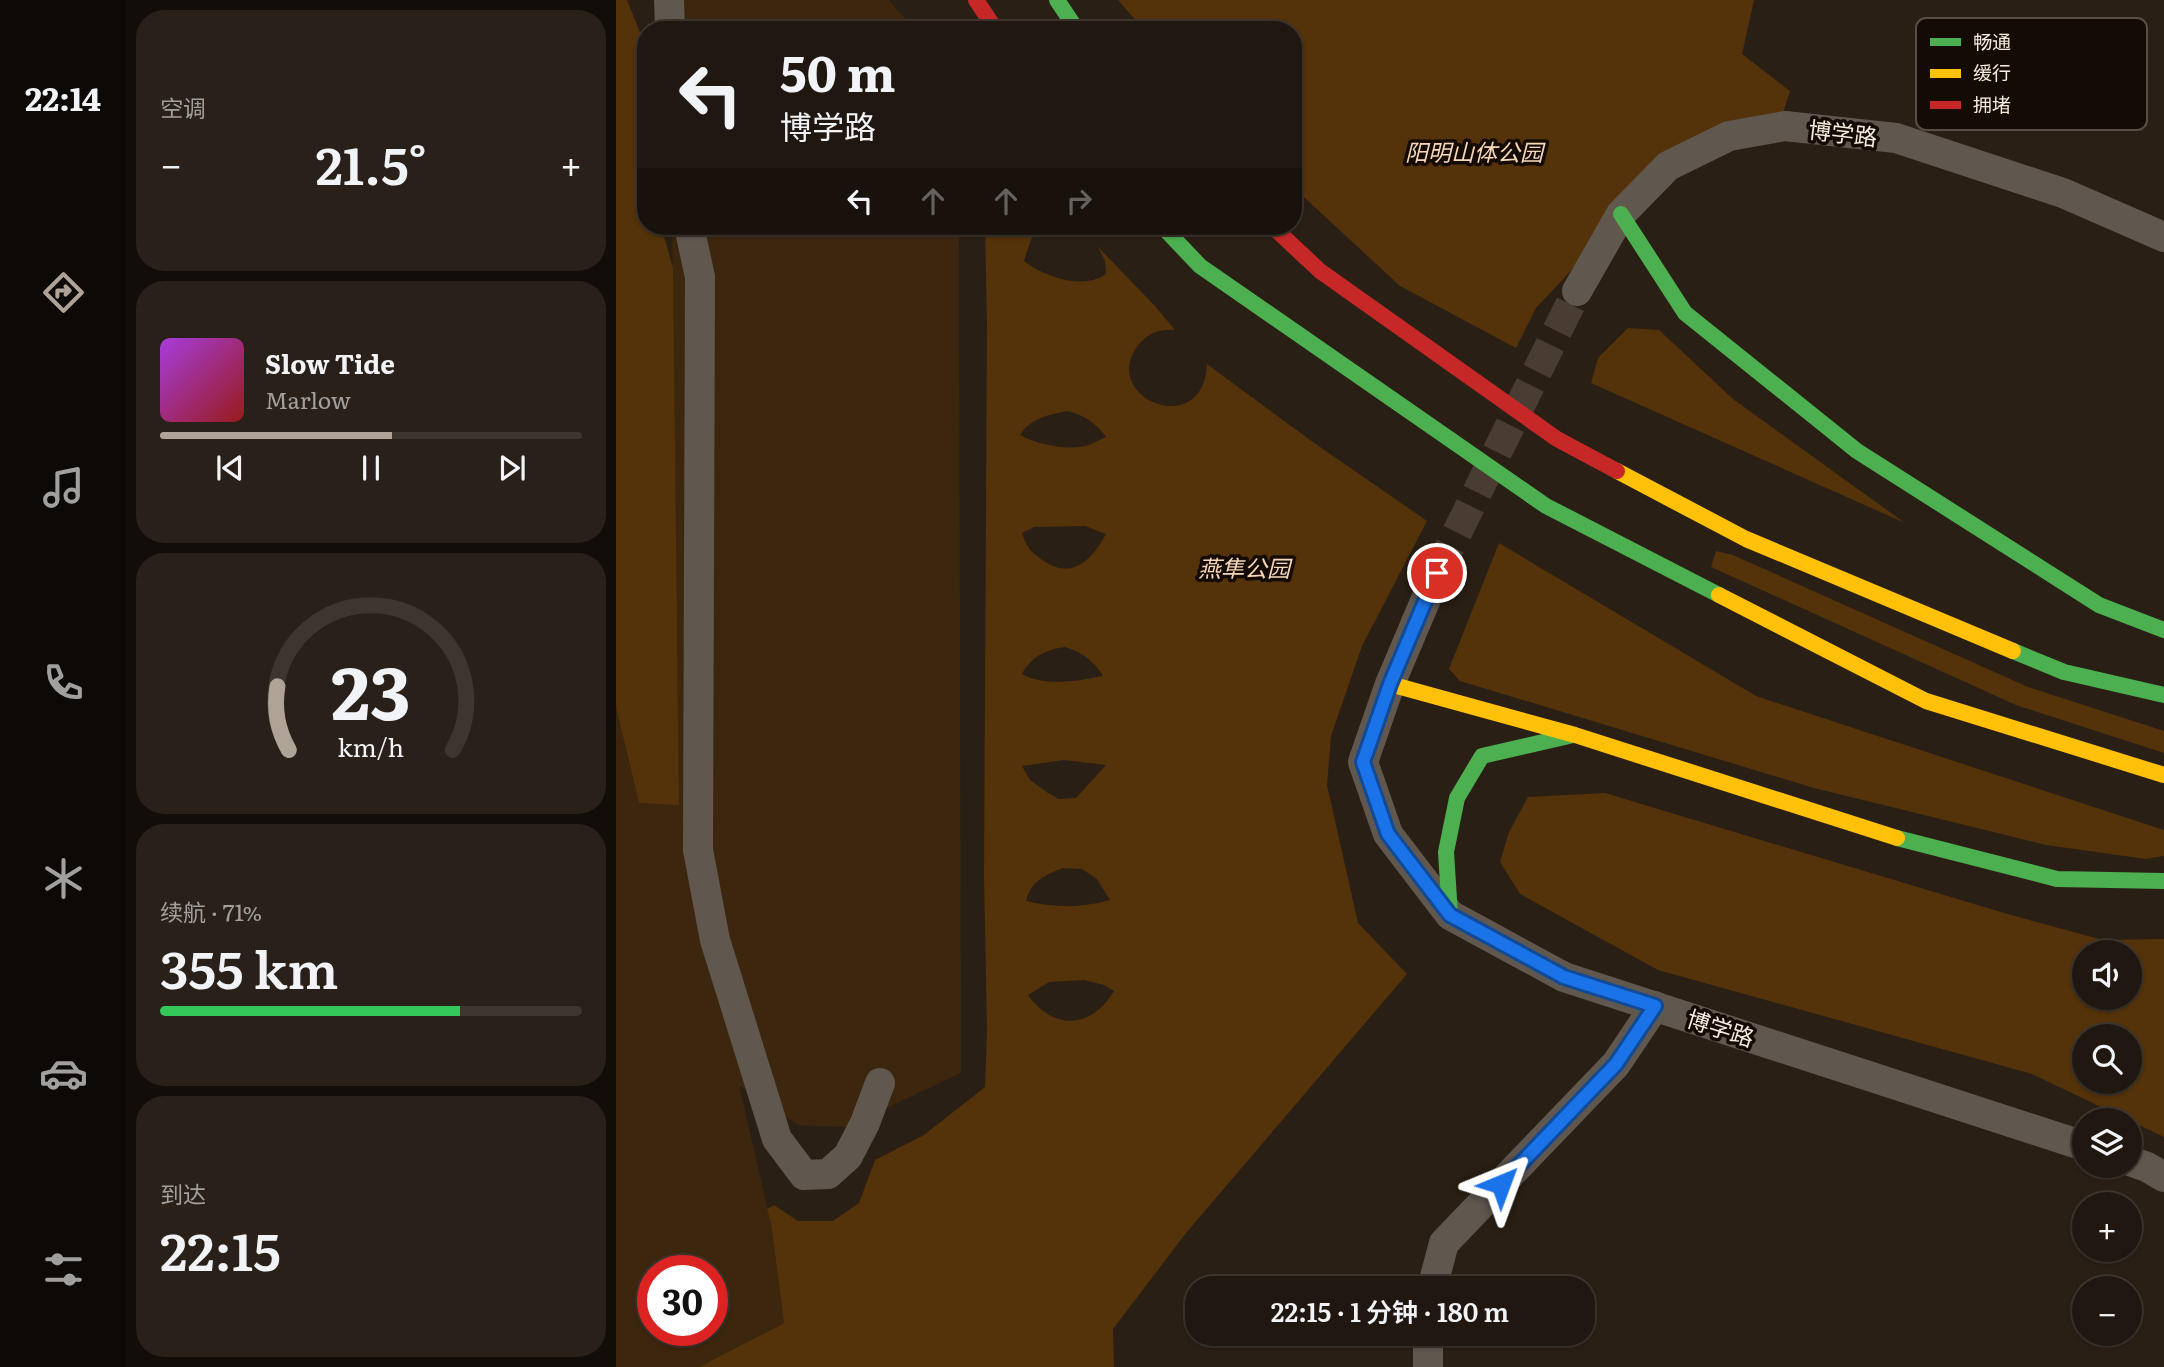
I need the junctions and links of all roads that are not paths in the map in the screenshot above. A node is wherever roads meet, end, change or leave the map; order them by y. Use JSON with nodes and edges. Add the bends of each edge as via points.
{"nodes":[{"id":1,"x":669,"y":0,"type":"edge"},
{"id":2,"x":976,"y":0,"type":"edge"},
{"id":3,"x":1057,"y":0,"type":"edge"},
{"id":4,"x":670,"y":21,"type":"edge"},
{"id":5,"x":990,"y":21,"type":"edge"},
{"id":6,"x":1071,"y":21,"type":"edge"},
{"id":7,"x":1621,"y":214,"type":"junction"},
{"id":8,"x":690,"y":235,"type":"edge"},
{"id":9,"x":1171,"y":235,"type":"edge"},
{"id":10,"x":1282,"y":235,"type":"edge"},
{"id":11,"x":2164,"y":237,"type":"edge"},
{"id":12,"x":1577,"y":291,"type":"tunnel mouth"},
{"id":13,"x":1437,"y":573,"type":"tunnel mouth"},
{"id":14,"x":2164,"y":631,"type":"edge"},
{"id":15,"x":1390,"y":684,"type":"junction"},
{"id":16,"x":2164,"y":695,"type":"edge"},
{"id":17,"x":1575,"y":735,"type":"junction"},
{"id":18,"x":2164,"y":775,"type":"edge"},
{"id":19,"x":2164,"y":881,"type":"edge"},
{"id":20,"x":1450,"y":915,"type":"junction"},
{"id":21,"x":1655,"y":1006,"type":"junction"},
{"id":22,"x":880,"y":1083,"type":"dead end"},
{"id":23,"x":2072,"y":1142,"type":"edge"},
{"id":24,"x":2142,"y":1165,"type":"edge"},
{"id":25,"x":2164,"y":1177,"type":"edge"},
{"id":26,"x":1435,"y":1276,"type":"edge"},
{"id":27,"x":1428,"y":1346,"type":"edge"},
{"id":28,"x":1428,"y":1367,"type":"edge"}],
"edges":[{"from":1,"to":4,"type":"street"},
{"from":2,"to":5,"type":"highway"},
{"from":3,"to":6,"type":"highway"},
{"from":7,"to":11,"type":"street","name":"博学路","via":[[1668,166],[1729,136],[1784,125],[1896,138],[2063,193]]},
{"from":7,"to":12,"type":"street","name":"博学路"},
{"from":7,"to":14,"type":"highway","via":[[1685,313],[1857,451],[2099,605]]},
{"from":8,"to":22,"type":"street","via":[[700,277],[698,850],[715,940],[777,1139],[804,1175],[828,1174],[848,1156]]},
{"from":9,"to":18,"type":"highway","via":[[1200,266],[1546,506],[1926,701]]},
{"from":10,"to":16,"type":"highway","via":[[1320,271],[1557,439],[1734,533],[2064,672]]},
{"from":13,"to":15,"type":"street","name":"博学路"},
{"from":15,"to":17,"type":"highway"},
{"from":15,"to":20,"type":"street","name":"博学路","via":[[1363,762],[1388,834]]},
{"from":17,"to":19,"type":"highway","via":[[1910,842],[2043,876]]},
{"from":17,"to":20,"type":"highway","via":[[1482,756],[1457,798],[1446,852]]},
{"from":20,"to":21,"type":"street","name":"博学路","via":[[1564,977]]},
{"from":21,"to":23,"type":"street","name":"博学路"},
{"from":21,"to":26,"type":"street","via":[[1616,1064],[1444,1243]]},
{"from":24,"to":25,"type":"street"},
{"from":27,"to":28,"type":"street"}]}
